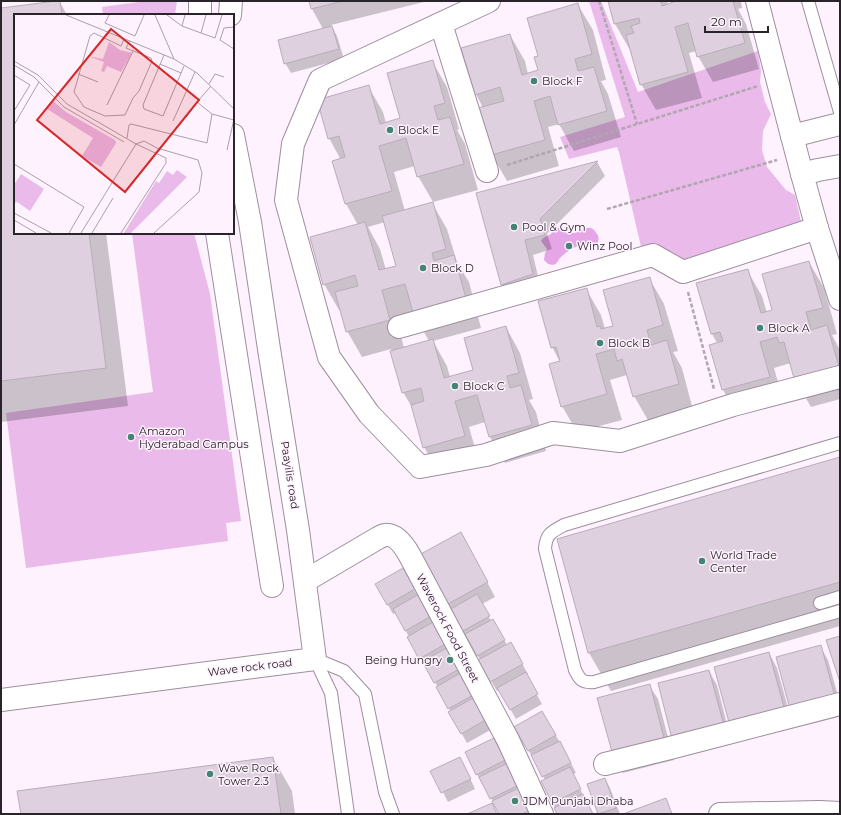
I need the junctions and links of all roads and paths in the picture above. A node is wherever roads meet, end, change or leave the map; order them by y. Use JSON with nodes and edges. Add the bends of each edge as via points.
{"nodes":[{"id":1,"x":200,"y":1,"type":"edge"},
{"id":2,"x":231,"y":1,"type":"edge"},
{"id":3,"x":489,"y":1,"type":"edge"},
{"id":4,"x":599,"y":1,"type":"edge"},
{"id":5,"x":757,"y":1,"type":"edge"},
{"id":6,"x":808,"y":1,"type":"edge"},
{"id":7,"x":200,"y":14,"type":"edge"},
{"id":8,"x":230,"y":14,"type":"edge"},
{"id":9,"x":441,"y":24,"type":"junction"},
{"id":10,"x":777,"y":80,"type":"junction"},
{"id":11,"x":840,"y":112,"type":"edge"},
{"id":12,"x":637,"y":124,"type":"junction"},
{"id":13,"x":840,"y":124,"type":"edge"},
{"id":14,"x":234,"y":140,"type":"edge"},
{"id":15,"x":797,"y":155,"type":"junction"},
{"id":16,"x":840,"y":166,"type":"edge"},
{"id":17,"x":487,"y":171,"type":"joint"},
{"id":18,"x":608,"y":209,"type":"dead end"},
{"id":19,"x":817,"y":228,"type":"junction"},
{"id":20,"x":217,"y":234,"type":"edge"},
{"id":21,"x":683,"y":272,"type":"junction"},
{"id":22,"x":840,"y":299,"type":"edge"},
{"id":23,"x":399,"y":327,"type":"dead end"},
{"id":24,"x":840,"y":377,"type":"edge"},
{"id":25,"x":719,"y":409,"type":"junction"},
{"id":26,"x":840,"y":443,"type":"edge"},
{"id":27,"x":305,"y":581,"type":"junction"},
{"id":28,"x":272,"y":586,"type":"dead end"},
{"id":29,"x":840,"y":597,"type":"edge"},
{"id":30,"x":820,"y":603,"type":"dead end"},
{"id":31,"x":840,"y":611,"type":"edge"},
{"id":32,"x":315,"y":659,"type":"junction"},
{"id":33,"x":1,"y":700,"type":"edge"},
{"id":34,"x":840,"y":704,"type":"edge"},
{"id":35,"x":605,"y":764,"type":"dead end"},
{"id":36,"x":826,"y":813,"type":"edge"},
{"id":37,"x":348,"y":814,"type":"edge"},
{"id":38,"x":393,"y":814,"type":"edge"},
{"id":39,"x":542,"y":814,"type":"edge"},
{"id":40,"x":720,"y":814,"type":"edge"}],
"edges":[{"from":1,"to":7,"type":"street"},
{"from":2,"to":8,"type":"street"},
{"from":3,"to":9,"type":"street"},
{"from":4,"to":12,"type":"path"},
{"from":5,"to":10,"type":"street"},
{"from":6,"to":11,"type":"lane"},
{"from":9,"to":17,"type":"street"},
{"from":9,"to":25,"type":"street","via":[[320,80],[293,144],[286,200],[329,357],[369,414],[420,467],[486,455],[553,433],[620,441]]},
{"from":10,"to":12,"type":"path"},
{"from":10,"to":15,"type":"street"},
{"from":12,"to":17,"type":"path"},
{"from":13,"to":15,"type":"street"},
{"from":14,"to":27,"type":"street","name":"Paayilis road","via":[[250,222]]},
{"from":15,"to":16,"type":"street","via":[[818,170]]},
{"from":15,"to":18,"type":"path"},
{"from":15,"to":19,"type":"street"},
{"from":19,"to":21,"type":"street"},
{"from":19,"to":22,"type":"street"},
{"from":20,"to":28,"type":"street"},
{"from":21,"to":23,"type":"street","via":[[653,255]]},
{"from":21,"to":25,"type":"path"},
{"from":24,"to":25,"type":"street"},
{"from":26,"to":31,"type":"lane","via":[[564,525],[545,540],[545,549],[575,670],[579,678],[586,682],[594,682]]},
{"from":27,"to":32,"type":"street","name":"Paayilis road"},
{"from":27,"to":39,"type":"street","name":"Waverock Food Street","via":[[385,535],[394,537],[403,544],[508,740]]},
{"from":29,"to":30,"type":"lane"},
{"from":32,"to":33,"type":"street","name":"Wave rock road"},
{"from":32,"to":37,"type":"lane","name":"Paayilis road","via":[[331,693]]},
{"from":32,"to":38,"type":"lane","name":"Wave rock road","via":[[344,671],[365,694],[385,792]]},
{"from":34,"to":35,"type":"street"},
{"from":36,"to":40,"type":"street"}]}
